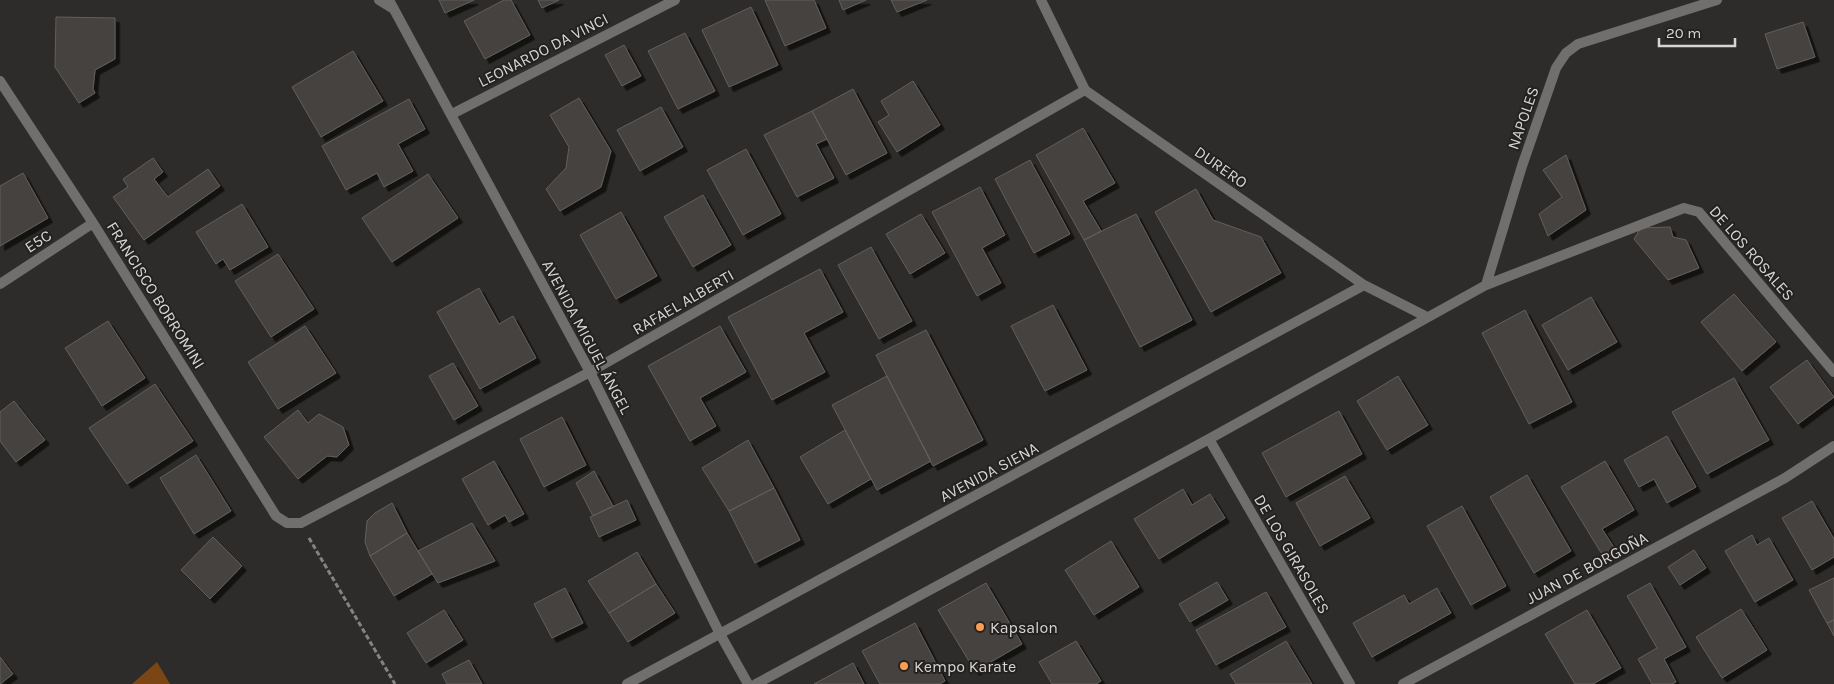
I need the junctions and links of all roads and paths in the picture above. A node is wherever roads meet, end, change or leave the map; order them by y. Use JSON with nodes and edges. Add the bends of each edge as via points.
{"nodes":[{"id":1,"x":379,"y":0,"type":"edge"},
{"id":2,"x":675,"y":0,"type":"edge"},
{"id":3,"x":1041,"y":0,"type":"edge"},
{"id":4,"x":1717,"y":0,"type":"edge"},
{"id":5,"x":391,"y":4,"type":"edge"},
{"id":6,"x":0,"y":81,"type":"edge"},
{"id":7,"x":1085,"y":90,"type":"junction"},
{"id":8,"x":452,"y":114,"type":"junction"},
{"id":9,"x":93,"y":223,"type":"junction"},
{"id":10,"x":0,"y":284,"type":"edge"},
{"id":11,"x":1364,"y":285,"type":"junction"},
{"id":12,"x":1486,"y":285,"type":"junction"},
{"id":13,"x":1427,"y":317,"type":"junction"},
{"id":14,"x":590,"y":372,"type":"junction"},
{"id":15,"x":1834,"y":372,"type":"edge"},
{"id":16,"x":1209,"y":439,"type":"junction"},
{"id":17,"x":1834,"y":446,"type":"edge"},
{"id":18,"x":287,"y":523,"type":"joint"},
{"id":19,"x":300,"y":523,"type":"junction"},
{"id":20,"x":720,"y":634,"type":"junction"},
{"id":21,"x":395,"y":684,"type":"edge"},
{"id":22,"x":627,"y":684,"type":"edge"},
{"id":23,"x":748,"y":684,"type":"edge"},
{"id":24,"x":756,"y":684,"type":"edge"},
{"id":25,"x":1350,"y":684,"type":"edge"},
{"id":26,"x":1403,"y":684,"type":"edge"}],
"edges":[{"from":1,"to":5,"type":"street","name":"AVENIDA MIGUEL ÁNGEL"},
{"from":2,"to":8,"type":"street","name":"LEONARDO DA VINCI"},
{"from":3,"to":7,"type":"street","name":"DURERO"},
{"from":4,"to":12,"type":"street","name":"NAPOLES","via":[[1578,44],[1566,53],[1556,68],[1522,166]]},
{"from":5,"to":8,"type":"street","name":"AVENIDA MIGUEL ÁNGEL"},
{"from":6,"to":9,"type":"street","name":"FRANCISCO BORROMINI"},
{"from":7,"to":11,"type":"street","name":"DURERO"},
{"from":7,"to":14,"type":"street","name":"RAFAEL ALBERTI"},
{"from":8,"to":14,"type":"street","name":"AVENIDA MIGUEL ÁNGEL"},
{"from":9,"to":10,"type":"street","name":"E5C"},
{"from":9,"to":18,"type":"street","name":"FRANCISCO BORROMINI","via":[[276,516]]},
{"from":11,"to":13,"type":"street","name":"DURERO"},
{"from":11,"to":20,"type":"street","name":"AVENIDA SIENA"},
{"from":12,"to":13,"type":"street"},
{"from":12,"to":15,"type":"street","name":"DE LOS ROSALES","via":[[1684,208],[1699,212]]},
{"from":13,"to":16,"type":"street"},
{"from":14,"to":19,"type":"street","name":"RAFAEL ALBERTI"},
{"from":14,"to":20,"type":"street","name":"AVENIDA MIGUEL ÁNGEL"},
{"from":16,"to":24,"type":"street"},
{"from":16,"to":25,"type":"street","name":"DE LOS GIRASOLES"},
{"from":17,"to":26,"type":"street","name":"JUAN DE BORGOÑA","via":[[1785,478]]},
{"from":18,"to":19,"type":"street","name":"RAFAEL ALBERTI"},
{"from":19,"to":21,"type":"path"},
{"from":20,"to":22,"type":"street","name":"AVENIDA SIENA"},
{"from":20,"to":23,"type":"street","name":"AVENIDA MIGUEL ÁNGEL"}]}
